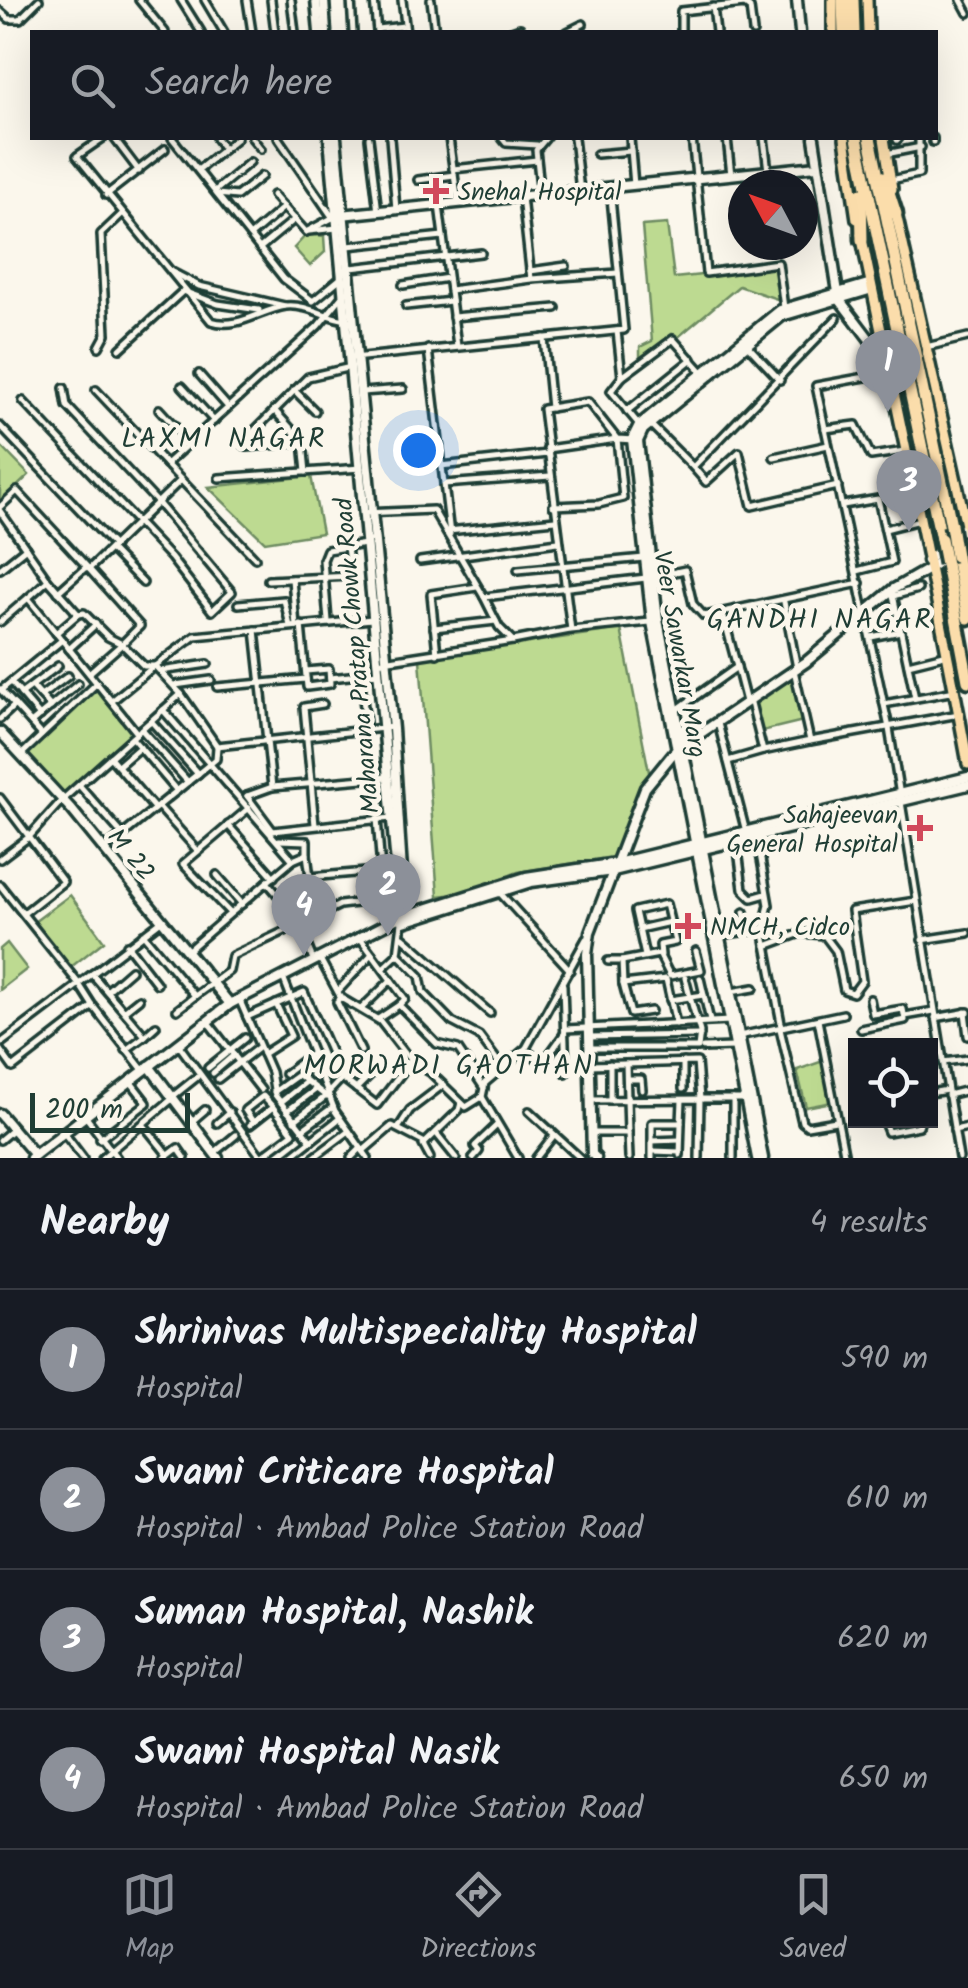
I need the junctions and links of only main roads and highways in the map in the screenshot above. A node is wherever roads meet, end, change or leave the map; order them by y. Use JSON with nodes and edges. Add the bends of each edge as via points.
{"nodes":[{"id":1,"x":833,"y":0,"type":"edge"},
{"id":2,"x":843,"y":0,"type":"edge"},
{"id":3,"x":852,"y":0,"type":"edge"},
{"id":4,"x":868,"y":0,"type":"edge"},
{"id":5,"x":833,"y":30,"type":"edge"},
{"id":6,"x":844,"y":30,"type":"edge"},
{"id":7,"x":854,"y":30,"type":"edge"},
{"id":8,"x":868,"y":30,"type":"edge"},
{"id":9,"x":845,"y":140,"type":"edge"},
{"id":10,"x":857,"y":140,"type":"edge"},
{"id":11,"x":871,"y":140,"type":"edge"},
{"id":12,"x":884,"y":140,"type":"edge"},
{"id":13,"x":880,"y":154,"type":"junction"},
{"id":14,"x":862,"y":174,"type":"junction"},
{"id":15,"x":885,"y":184,"type":"junction"},
{"id":16,"x":896,"y":214,"type":"junction"},
{"id":17,"x":862,"y":240,"type":"junction"},
{"id":18,"x":968,"y":531,"type":"edge"},
{"id":19,"x":968,"y":618,"type":"edge"},
{"id":20,"x":968,"y":681,"type":"edge"},
{"id":21,"x":968,"y":764,"type":"edge"}],
"edges":[{"from":1,"to":5,"type":"main road"},
{"from":2,"to":6,"type":"highway"},
{"from":3,"to":7,"type":"highway"},
{"from":4,"to":8,"type":"main road"},
{"from":9,"to":17,"type":"main road"},
{"from":10,"to":14,"type":"highway"},
{"from":11,"to":13,"type":"highway"},
{"from":12,"to":13,"type":"main road"},
{"from":13,"to":15,"type":"highway"},
{"from":13,"to":16,"type":"highway"},
{"from":14,"to":17,"type":"highway"},
{"from":14,"to":20,"type":"highway","bridge":true},
{"from":15,"to":16,"type":"main road"},
{"from":15,"to":19,"type":"highway","bridge":true},
{"from":16,"to":18,"type":"main road"},
{"from":17,"to":21,"type":"main road"}]}
